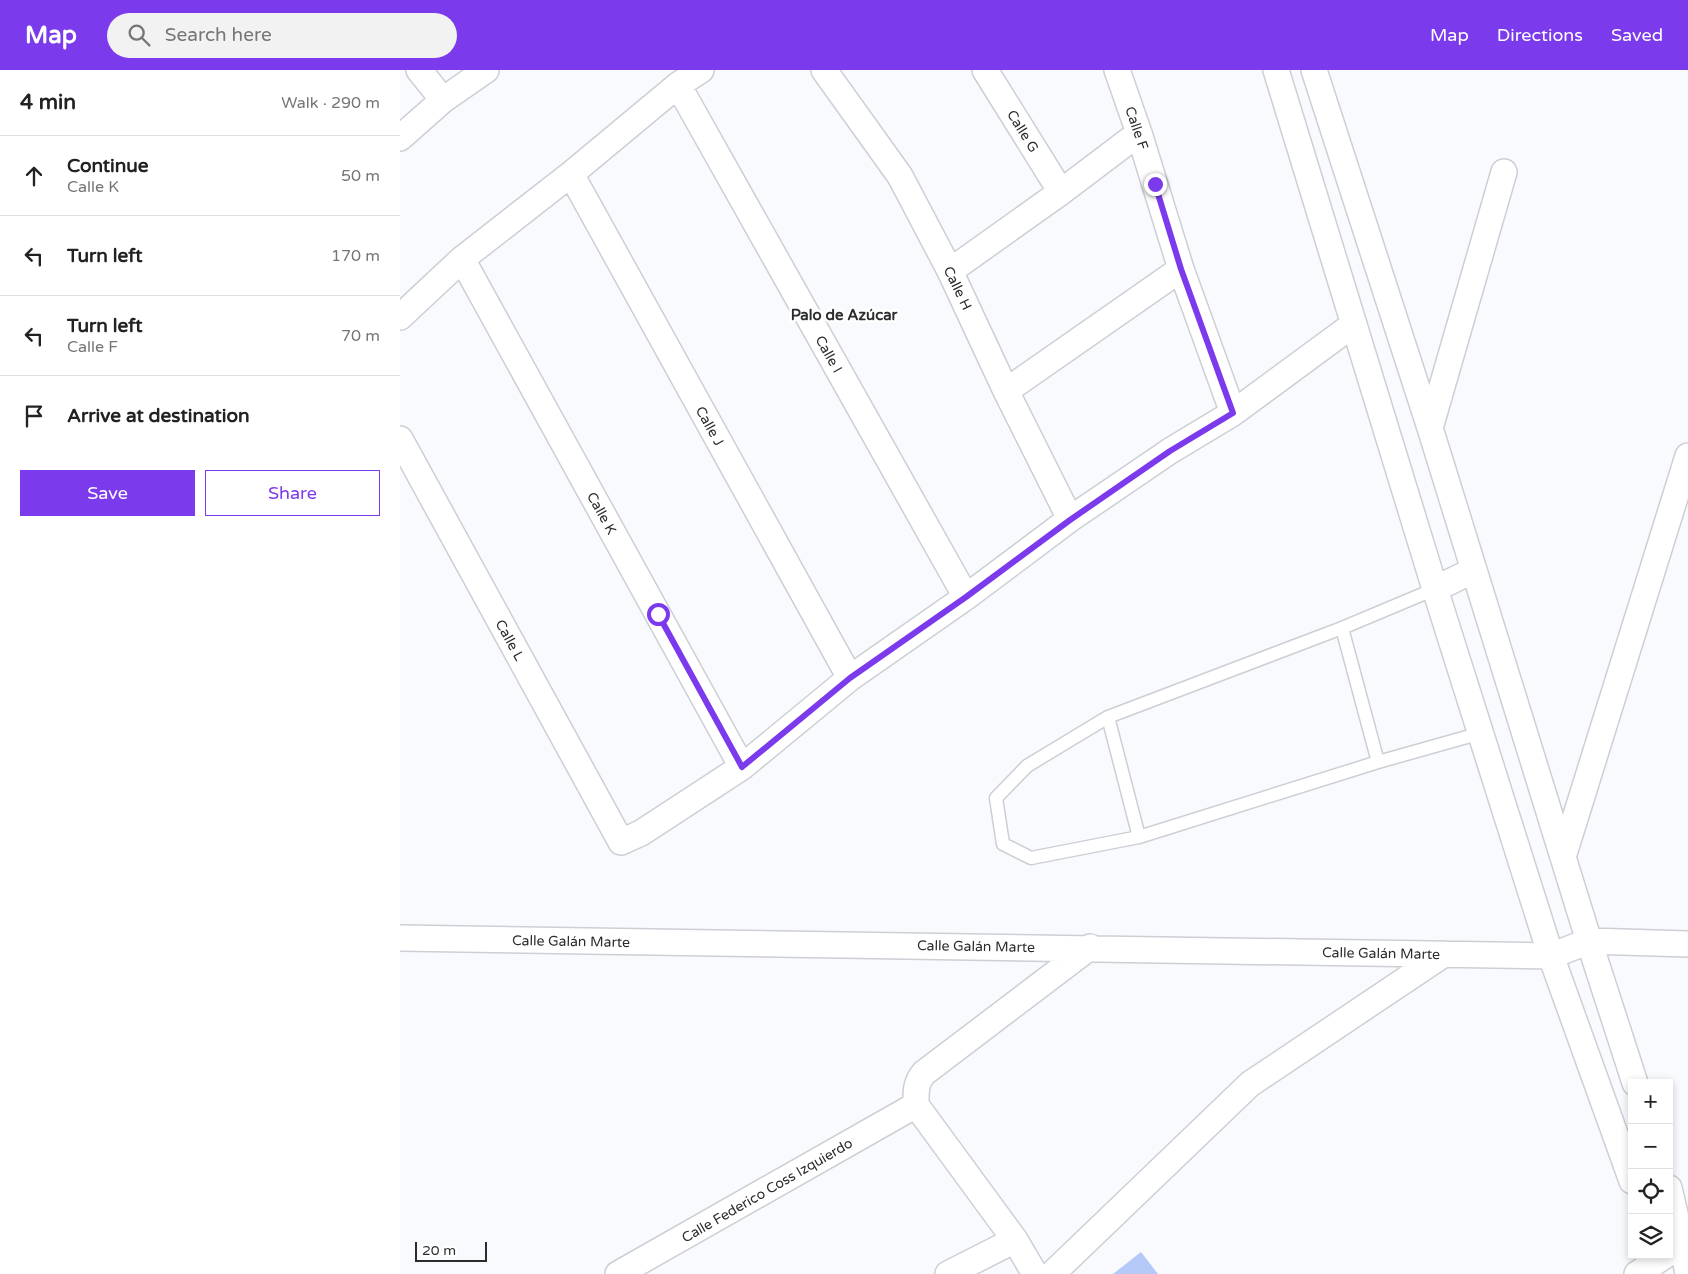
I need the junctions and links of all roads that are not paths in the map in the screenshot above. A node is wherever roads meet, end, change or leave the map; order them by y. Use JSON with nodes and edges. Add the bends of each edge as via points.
{"nodes":[{"id":1,"x":419,"y":70,"type":"edge"},
{"id":2,"x":486,"y":70,"type":"edge"},
{"id":3,"x":701,"y":70,"type":"edge"},
{"id":4,"x":824,"y":70,"type":"edge"},
{"id":5,"x":985,"y":70,"type":"edge"},
{"id":6,"x":1117,"y":70,"type":"edge"},
{"id":7,"x":1276,"y":70,"type":"edge"},
{"id":8,"x":1314,"y":70,"type":"edge"},
{"id":9,"x":678,"y":85,"type":"junction"},
{"id":10,"x":444,"y":100,"type":"junction"},
{"id":11,"x":1139,"y":133,"type":"junction"},
{"id":12,"x":400,"y":138,"type":"edge"},
{"id":13,"x":1504,"y":172,"type":"dead end"},
{"id":14,"x":571,"y":174,"type":"junction"},
{"id":15,"x":1061,"y":192,"type":"junction"},
{"id":16,"x":462,"y":258,"type":"junction"},
{"id":17,"x":1181,"y":269,"type":"junction"},
{"id":18,"x":950,"y":271,"type":"junction"},
{"id":19,"x":400,"y":317,"type":"edge"},
{"id":20,"x":1354,"y":324,"type":"junction"},
{"id":21,"x":1006,"y":391,"type":"junction"},
{"id":22,"x":1233,"y":413,"type":"junction"},
{"id":23,"x":1430,"y":428,"type":"junction"},
{"id":24,"x":400,"y":439,"type":"edge"},
{"id":25,"x":1688,"y":456,"type":"edge"},
{"id":26,"x":1070,"y":520,"type":"junction"},
{"id":27,"x":1474,"y":570,"type":"junction"},
{"id":28,"x":1435,"y":588,"type":"junction"},
{"id":29,"x":966,"y":597,"type":"junction"},
{"id":30,"x":1342,"y":628,"type":"junction"},
{"id":31,"x":850,"y":678,"type":"junction"},
{"id":32,"x":1108,"y":717,"type":"junction"},
{"id":33,"x":1481,"y":733,"type":"junction"},
{"id":34,"x":1378,"y":762,"type":"junction"},
{"id":35,"x":742,"y":767,"type":"junction"},
{"id":36,"x":1139,"y":837,"type":"junction"},
{"id":37,"x":1563,"y":857,"type":"junction"},
{"id":38,"x":400,"y":938,"type":"edge"},
{"id":39,"x":1589,"y":941,"type":"junction"},
{"id":40,"x":1688,"y":944,"type":"edge"},
{"id":41,"x":1090,"y":948,"type":"junction"},
{"id":42,"x":1444,"y":954,"type":"junction"},
{"id":43,"x":1551,"y":956,"type":"junction"},
{"id":44,"x":1634,"y":1079,"type":"edge"},
{"id":45,"x":916,"y":1105,"type":"junction"},
{"id":46,"x":1628,"y":1170,"type":"edge"},
{"id":47,"x":1015,"y":1240,"type":"junction"},
{"id":48,"x":1673,"y":1255,"type":"edge"},
{"id":49,"x":1660,"y":1259,"type":"edge"},
{"id":50,"x":629,"y":1272,"type":"edge"},
{"id":51,"x":948,"y":1274,"type":"edge"},
{"id":52,"x":1035,"y":1274,"type":"edge"},
{"id":53,"x":1052,"y":1274,"type":"edge"},
{"id":54,"x":1637,"y":1274,"type":"edge"},
{"id":55,"x":1688,"y":1274,"type":"edge"}],
"edges":[{"from":1,"to":10,"type":"street"},
{"from":2,"to":10,"type":"street"},
{"from":3,"to":9,"type":"street"},
{"from":4,"to":18,"type":"street","name":"Calle H","via":[[900,176]]},
{"from":5,"to":15,"type":"street","name":"Calle G"},
{"from":6,"to":11,"type":"street","name":"Calle F"},
{"from":7,"to":20,"type":"street"},
{"from":8,"to":23,"type":"street"},
{"from":9,"to":14,"type":"street"},
{"from":9,"to":29,"type":"street","name":"Calle I"},
{"from":10,"to":12,"type":"street"},
{"from":11,"to":15,"type":"street"},
{"from":11,"to":17,"type":"street","name":"Calle F"},
{"from":13,"to":23,"type":"street"},
{"from":14,"to":16,"type":"street"},
{"from":14,"to":31,"type":"street","name":"Calle J"},
{"from":15,"to":18,"type":"street"},
{"from":16,"to":19,"type":"street"},
{"from":16,"to":35,"type":"street","name":"Calle K"},
{"from":17,"to":21,"type":"street"},
{"from":17,"to":22,"type":"street","name":"Calle F"},
{"from":18,"to":21,"type":"street","name":"Calle H"},
{"from":20,"to":22,"type":"street"},
{"from":20,"to":28,"type":"street"},
{"from":21,"to":26,"type":"street","name":"Calle H"},
{"from":22,"to":26,"type":"street","via":[[1170,451]]},
{"from":23,"to":27,"type":"street"},
{"from":24,"to":35,"type":"street","name":"Calle L","via":[[621,842],[641,833]]},
{"from":25,"to":37,"type":"street"},
{"from":26,"to":29,"type":"street"},
{"from":27,"to":28,"type":"street"},
{"from":27,"to":37,"type":"street"},
{"from":28,"to":30,"type":"lane"},
{"from":28,"to":33,"type":"street"},
{"from":29,"to":31,"type":"street"},
{"from":30,"to":32,"type":"lane"},
{"from":30,"to":34,"type":"lane"},
{"from":31,"to":35,"type":"street"},
{"from":32,"to":36,"type":"lane"},
{"from":32,"to":36,"type":"lane","via":[[1027,766],[996,798],[1003,844],[1030,858]]},
{"from":33,"to":34,"type":"lane"},
{"from":33,"to":43,"type":"street"},
{"from":34,"to":36,"type":"lane"},
{"from":37,"to":39,"type":"street"},
{"from":38,"to":41,"type":"street","name":"Calle Galán Marte"},
{"from":39,"to":40,"type":"street"},
{"from":39,"to":43,"type":"street"},
{"from":39,"to":44,"type":"street"},
{"from":41,"to":42,"type":"street","name":"Calle Galán Marte"},
{"from":41,"to":45,"type":"street","via":[[924,1073],[918,1080]]},
{"from":42,"to":43,"type":"street","name":"Calle Galán Marte"},
{"from":42,"to":53,"type":"street","via":[[1250,1084]]},
{"from":43,"to":46,"type":"street"},
{"from":45,"to":47,"type":"street"},
{"from":45,"to":50,"type":"street","name":"Calle Federico Coss Izquierdo"},
{"from":47,"to":51,"type":"street"},
{"from":47,"to":52,"type":"street"},
{"from":48,"to":55,"type":"street"},
{"from":49,"to":54,"type":"street"}]}
